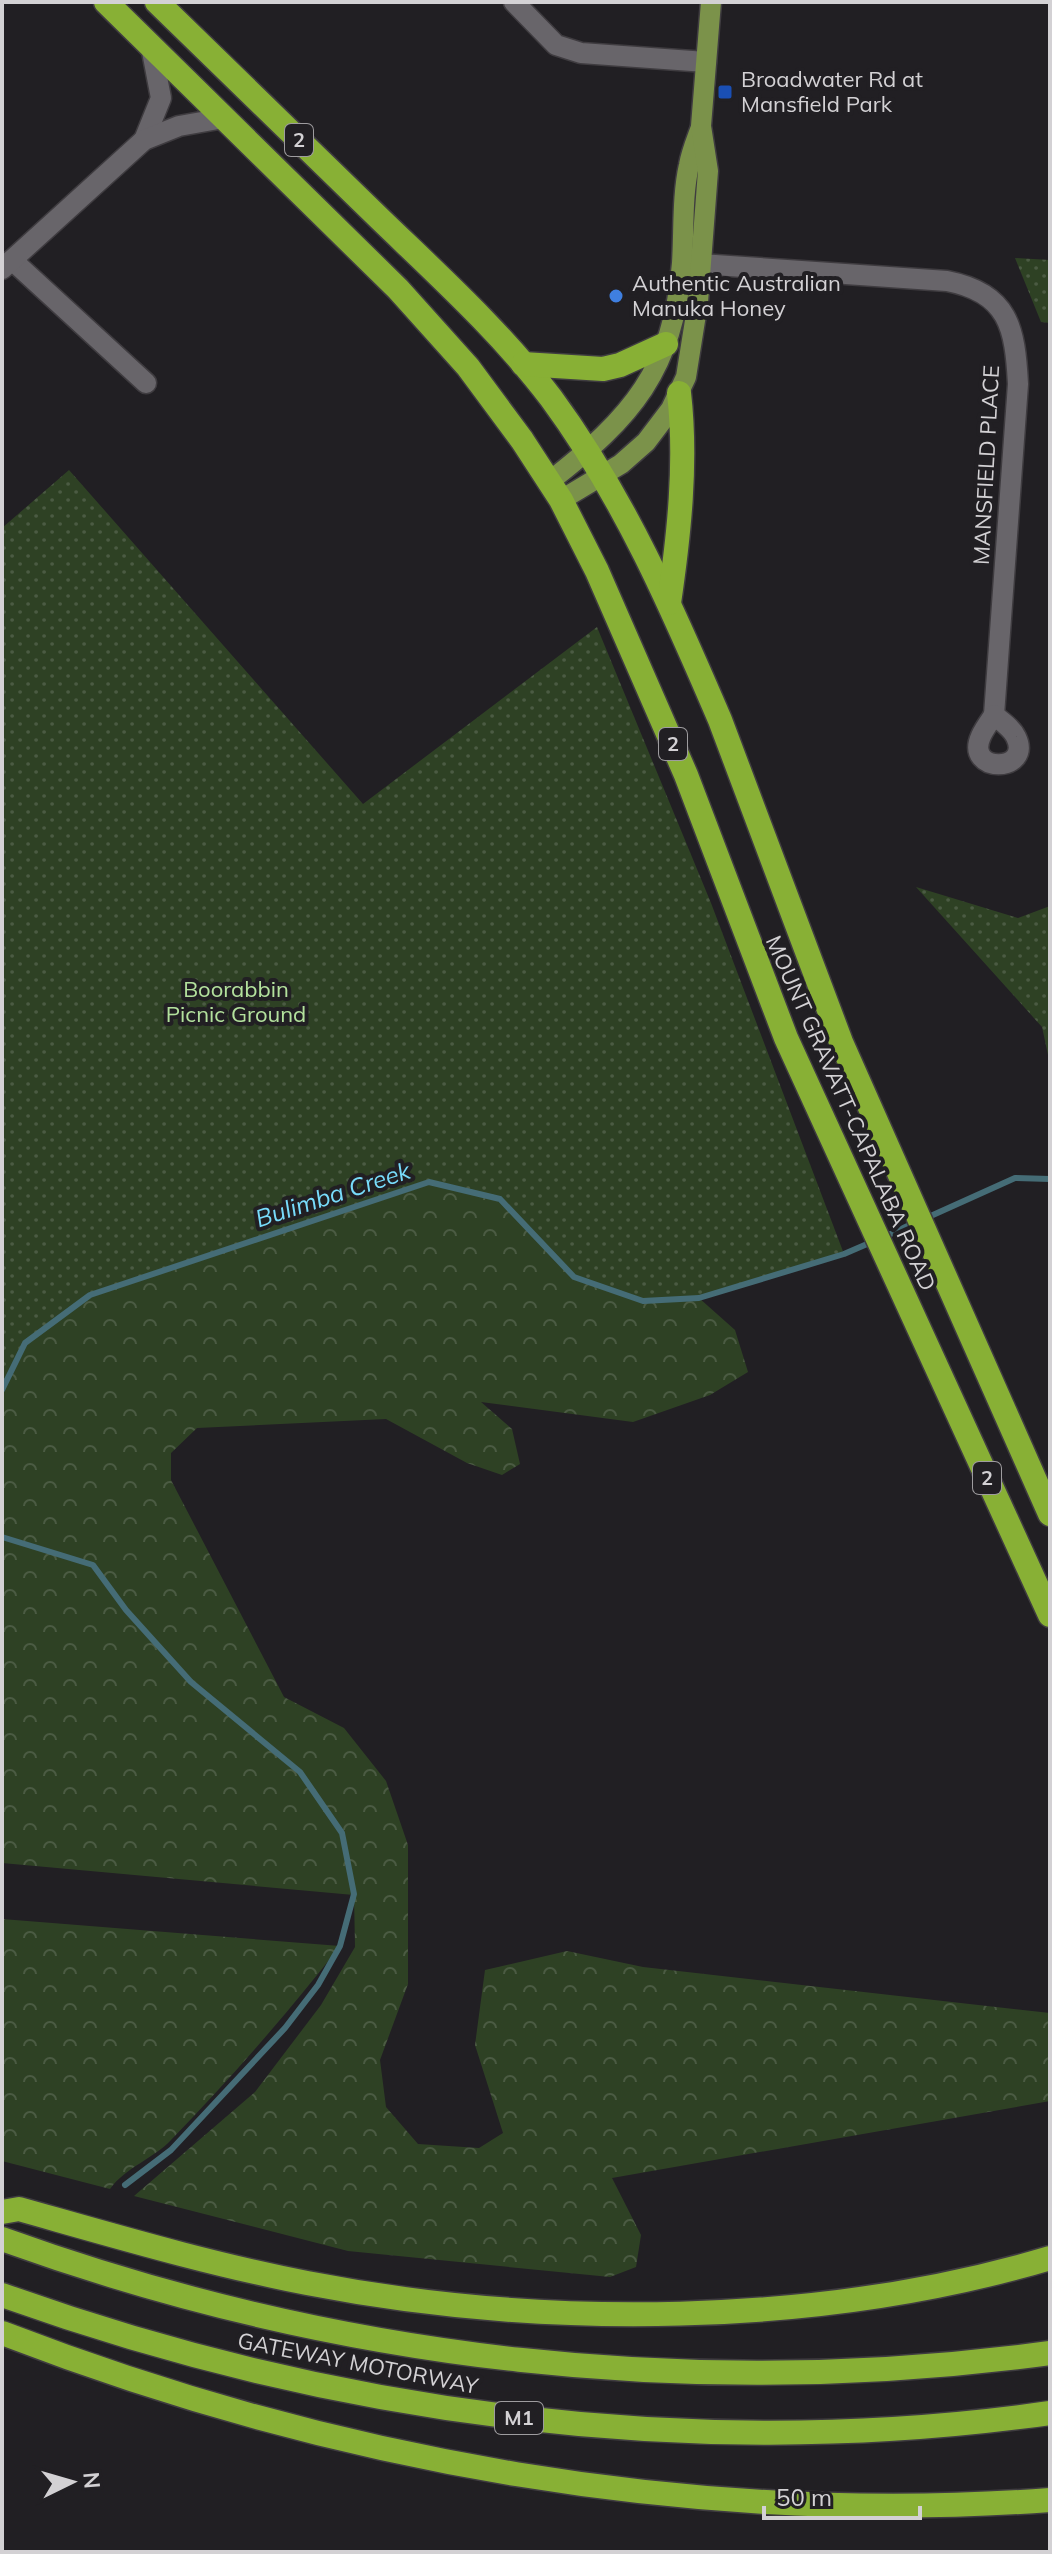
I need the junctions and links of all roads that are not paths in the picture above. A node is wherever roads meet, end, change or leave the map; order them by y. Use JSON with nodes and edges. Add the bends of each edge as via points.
{"nodes":[{"id":1,"x":106,"y":2,"type":"edge"},
{"id":2,"x":157,"y":2,"type":"edge"},
{"id":3,"x":514,"y":2,"type":"edge"},
{"id":4,"x":711,"y":2,"type":"edge"},
{"id":5,"x":151,"y":46,"type":"junction"},
{"id":6,"x":706,"y":62,"type":"junction"},
{"id":7,"x":224,"y":118,"type":"junction"},
{"id":8,"x":144,"y":140,"type":"junction"},
{"id":9,"x":691,"y":263,"type":"junction"},
{"id":10,"x":7,"y":265,"type":"edge"},
{"id":11,"x":666,"y":344,"type":"junction"},
{"id":12,"x":523,"y":364,"type":"junction"},
{"id":13,"x":146,"y":383,"type":"dead end"},
{"id":14,"x":679,"y":393,"type":"junction"},
{"id":15,"x":588,"y":452,"type":"junction"},
{"id":16,"x":603,"y":476,"type":"junction"},
{"id":17,"x":556,"y":491,"type":"junction"},
{"id":18,"x":669,"y":603,"type":"junction"},
{"id":19,"x":994,"y":715,"type":"dead end"},
{"id":20,"x":1050,"y":1514,"type":"edge"},
{"id":21,"x":1050,"y":1615,"type":"edge"},
{"id":22,"x":2,"y":2212,"type":"edge"},
{"id":23,"x":2,"y":2239,"type":"edge"},
{"id":24,"x":1050,"y":2258,"type":"edge"},
{"id":25,"x":2,"y":2295,"type":"edge"},
{"id":26,"x":2,"y":2333,"type":"edge"},
{"id":27,"x":1050,"y":2353,"type":"edge"},
{"id":28,"x":1050,"y":2413,"type":"edge"},
{"id":29,"x":1050,"y":2500,"type":"edge"}],
"edges":[{"from":1,"to":5,"type":"highway","name":"MOUNT GRAVATT-CAPALABA ROAD","number":"2"},
{"from":2,"to":12,"type":"highway","name":"MOUNT GRAVATT-CAPALABA ROAD","number":"2"},
{"from":3,"to":6,"type":"street","via":[[556,45],[568,49]]},
{"from":4,"to":6,"type":"main road"},
{"from":5,"to":7,"type":"highway","name":"MOUNT GRAVATT-CAPALABA ROAD","number":"2"},
{"from":5,"to":8,"type":"street","via":[[161,98]]},
{"from":6,"to":9,"type":"main road","via":[[701,126],[688,166]]},
{"from":7,"to":8,"type":"street","via":[[179,126]]},
{"from":7,"to":17,"type":"highway","name":"MOUNT GRAVATT-CAPALABA ROAD","number":"2","via":[[434,328],[496,402]]},
{"from":8,"to":10,"type":"street"},
{"from":9,"to":11,"type":"main road"},
{"from":9,"to":14,"type":"main road","via":[[692,353]]},
{"from":9,"to":19,"type":"street","name":"MANSFIELD PLACE","via":[[947,281],[983,291],[1005,315],[1016,348],[1018,384]]},
{"from":10,"to":13,"type":"street"},
{"from":11,"to":12,"type":"highway","via":[[603,369]]},
{"from":11,"to":15,"type":"main road","via":[[638,400]]},
{"from":12,"to":15,"type":"highway","name":"MOUNT GRAVATT-CAPALABA ROAD","number":"2"},
{"from":14,"to":16,"type":"main road","via":[[646,442]]},
{"from":14,"to":18,"type":"highway","via":[[683,433]]},
{"from":15,"to":16,"type":"highway","name":"MOUNT GRAVATT-CAPALABA ROAD","number":"2"},
{"from":15,"to":17,"type":"main road"},
{"from":16,"to":17,"type":"main road"},
{"from":16,"to":18,"type":"highway","name":"MOUNT GRAVATT-CAPALABA ROAD","number":"2"},
{"from":17,"to":21,"type":"highway","name":"MOUNT GRAVATT-CAPALABA ROAD","number":"2","via":[[642,670],[768,995],[846,1174]]},
{"from":18,"to":20,"type":"highway","name":"MOUNT GRAVATT-CAPALABA ROAD","number":"2","via":[[720,720],[841,1042]]},
{"from":22,"to":24,"type":"highway","via":[[19,2209],[172,2253],[310,2283],[520,2309],[655,2313],[830,2304],[930,2288]]},
{"from":23,"to":27,"type":"highway","name":"GATEWAY MOTORWAY","via":[[203,2303],[341,2334],[496,2359],[657,2371],[815,2373]]},
{"from":25,"to":28,"type":"highway","name":"GATEWAY MOTORWAY","number":"M1","via":[[218,2363],[341,2391],[534,2420],[679,2431],[815,2432]]},
{"from":26,"to":29,"type":"highway","via":[[92,2368],[231,2411],[423,2457],[548,2479],[789,2504],[923,2506]]}]}
